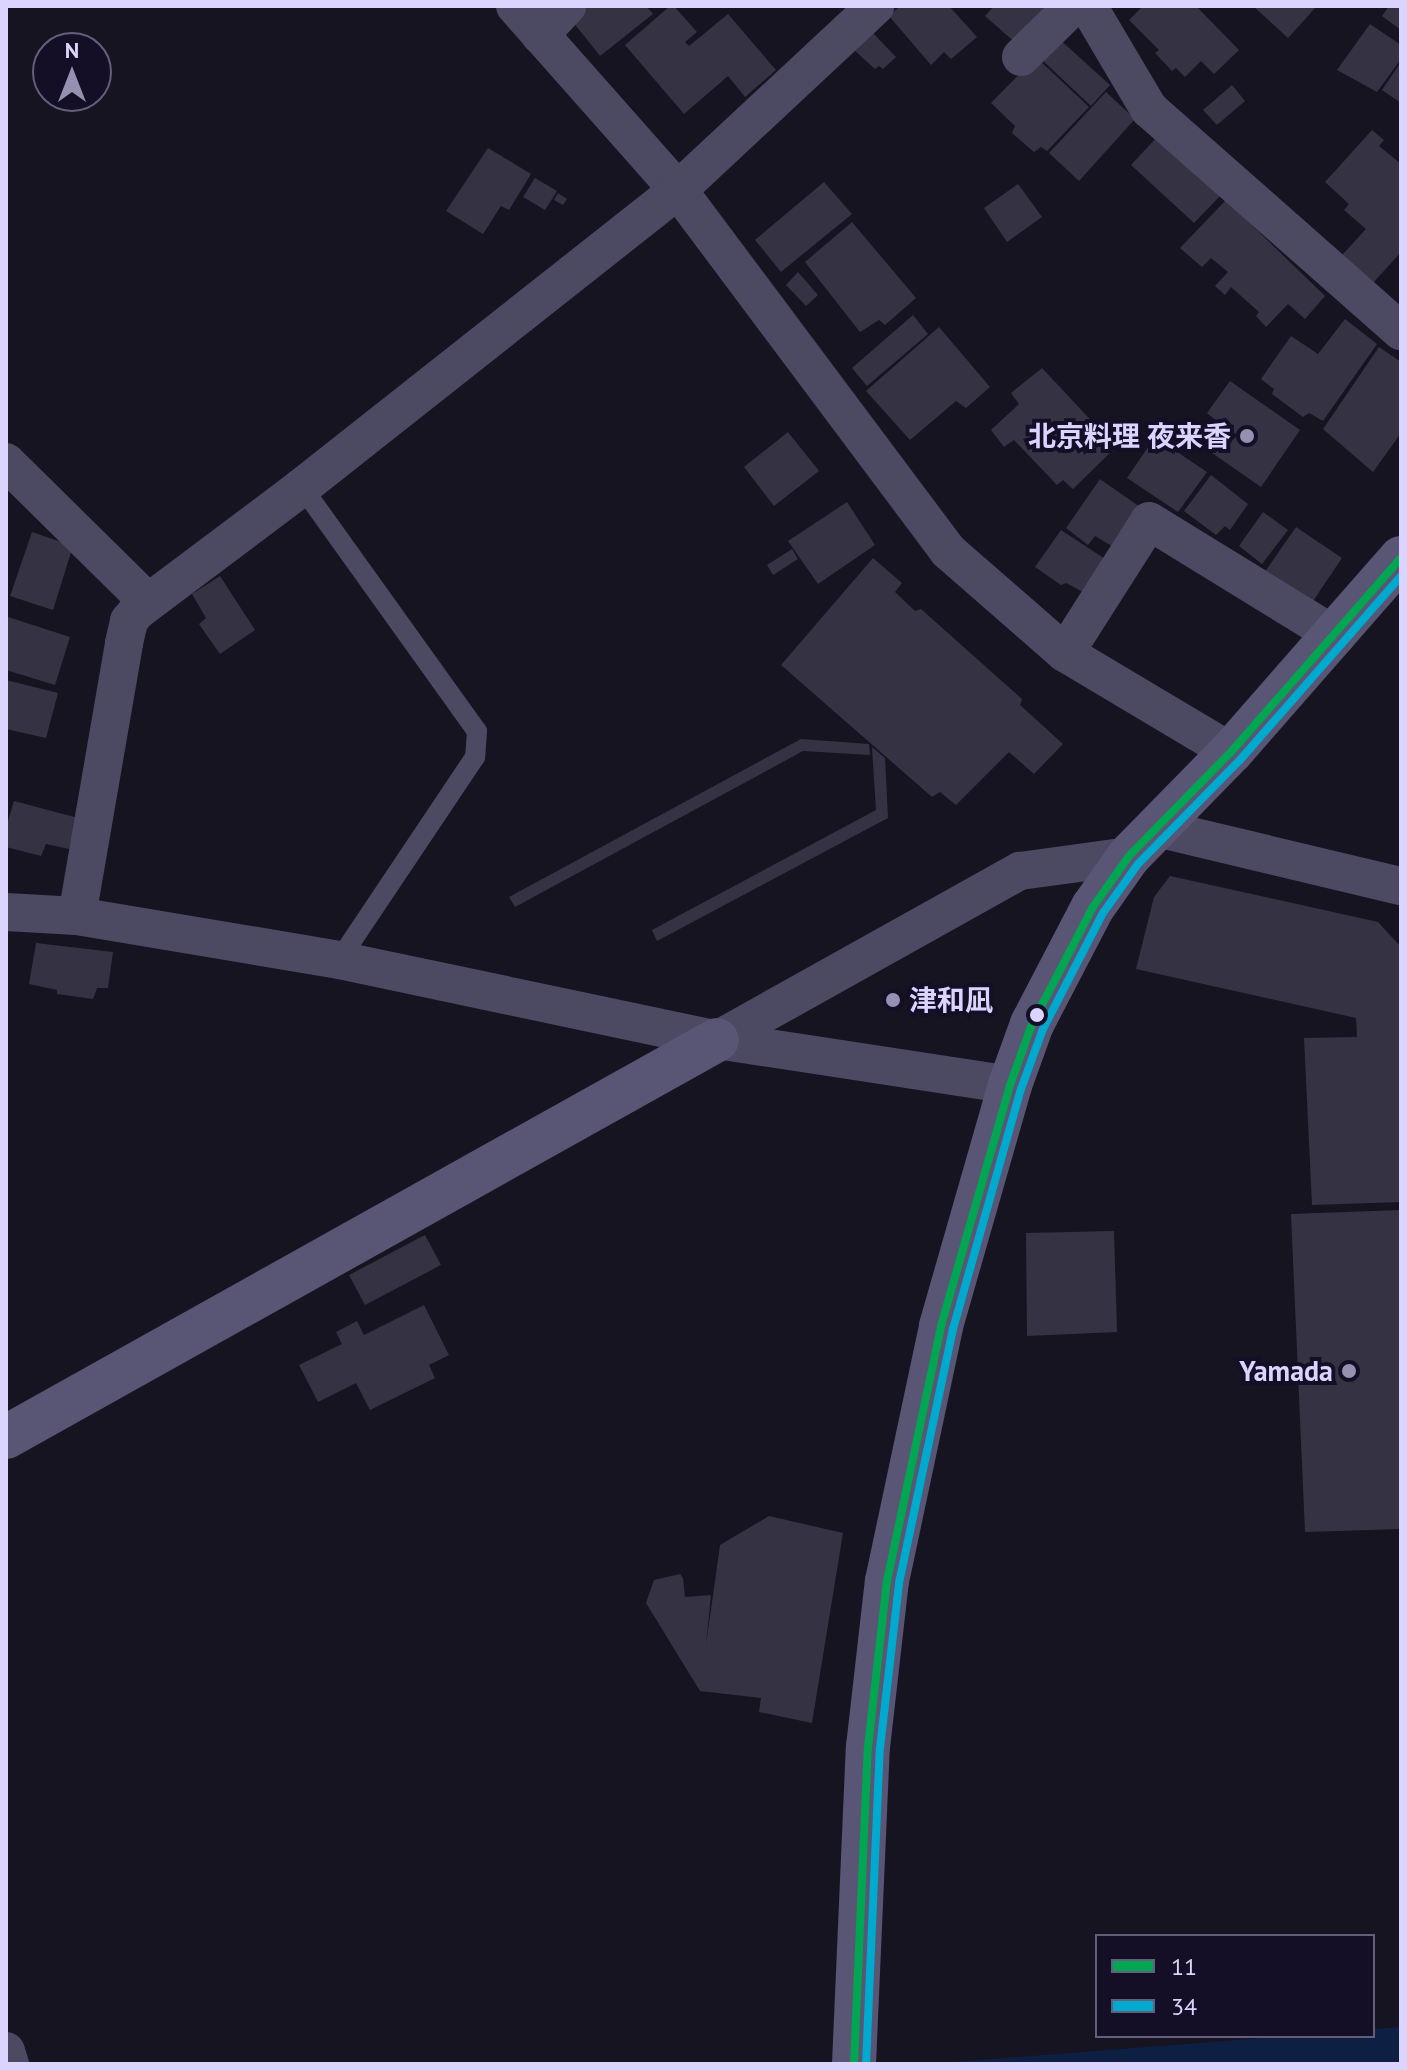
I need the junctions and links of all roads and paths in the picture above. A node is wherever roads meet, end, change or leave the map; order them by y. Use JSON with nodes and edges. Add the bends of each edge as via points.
{"nodes":[{"id":1,"x":515,"y":6,"type":"edge"},
{"id":2,"x":567,"y":6,"type":"edge"},
{"id":3,"x":875,"y":6,"type":"edge"},
{"id":4,"x":1073,"y":6,"type":"edge"},
{"id":5,"x":1088,"y":6,"type":"edge"},
{"id":6,"x":540,"y":35,"type":"junction"},
{"id":7,"x":1021,"y":57,"type":"dead end"},
{"id":8,"x":678,"y":190,"type":"junction"},
{"id":9,"x":1401,"y":331,"type":"edge"},
{"id":10,"x":6,"y":462,"type":"edge"},
{"id":11,"x":302,"y":487,"type":"junction"},
{"id":12,"x":1401,"y":558,"type":"edge"},
{"id":13,"x":147,"y":601,"type":"junction"},
{"id":14,"x":1336,"y":636,"type":"junction"},
{"id":15,"x":1065,"y":653,"type":"junction"},
{"id":16,"x":1231,"y":752,"type":"junction"},
{"id":17,"x":1143,"y":842,"type":"junction"},
{"id":18,"x":1401,"y":886,"type":"edge"},
{"id":19,"x":6,"y":912,"type":"edge"},
{"id":20,"x":77,"y":916,"type":"junction"},
{"id":21,"x":339,"y":960,"type":"junction"},
{"id":22,"x":717,"y":1040,"type":"junction"},
{"id":23,"x":1010,"y":1085,"type":"junction"},
{"id":24,"x":6,"y":1437,"type":"edge"},
{"id":25,"x":6,"y":2051,"type":"edge"},
{"id":26,"x":10,"y":2064,"type":"edge"},
{"id":27,"x":854,"y":2064,"type":"edge"}],
"edges":[{"from":1,"to":6,"type":"street"},
{"from":2,"to":6,"type":"street"},
{"from":3,"to":8,"type":"street"},
{"from":4,"to":7,"type":"street"},
{"from":5,"to":9,"type":"street","via":[[1149,109]]},
{"from":6,"to":8,"type":"street"},
{"from":8,"to":11,"type":"street"},
{"from":8,"to":15,"type":"street","via":[[948,551]]},
{"from":10,"to":13,"type":"street"},
{"from":11,"to":13,"type":"street"},
{"from":11,"to":21,"type":"lane","via":[[477,731],[475,757]]},
{"from":12,"to":14,"type":"main road"},
{"from":13,"to":20,"type":"street","via":[[129,621],[124,643]]},
{"from":14,"to":15,"type":"street","via":[[1149,521]]},
{"from":14,"to":16,"type":"main road"},
{"from":15,"to":16,"type":"street"},
{"from":16,"to":17,"type":"main road"},
{"from":17,"to":18,"type":"street"},
{"from":17,"to":22,"type":"street","via":[[1020,871]]},
{"from":17,"to":23,"type":"main road","via":[[1093,907],[1065,958],[1032,1024]]},
{"from":19,"to":20,"type":"street"},
{"from":20,"to":21,"type":"street"},
{"from":21,"to":22,"type":"street"},
{"from":22,"to":23,"type":"street"},
{"from":22,"to":24,"type":"main road"},
{"from":23,"to":27,"type":"main road","via":[[941,1326],[887,1581],[868,1747]]},
{"from":25,"to":26,"type":"street"}]}
